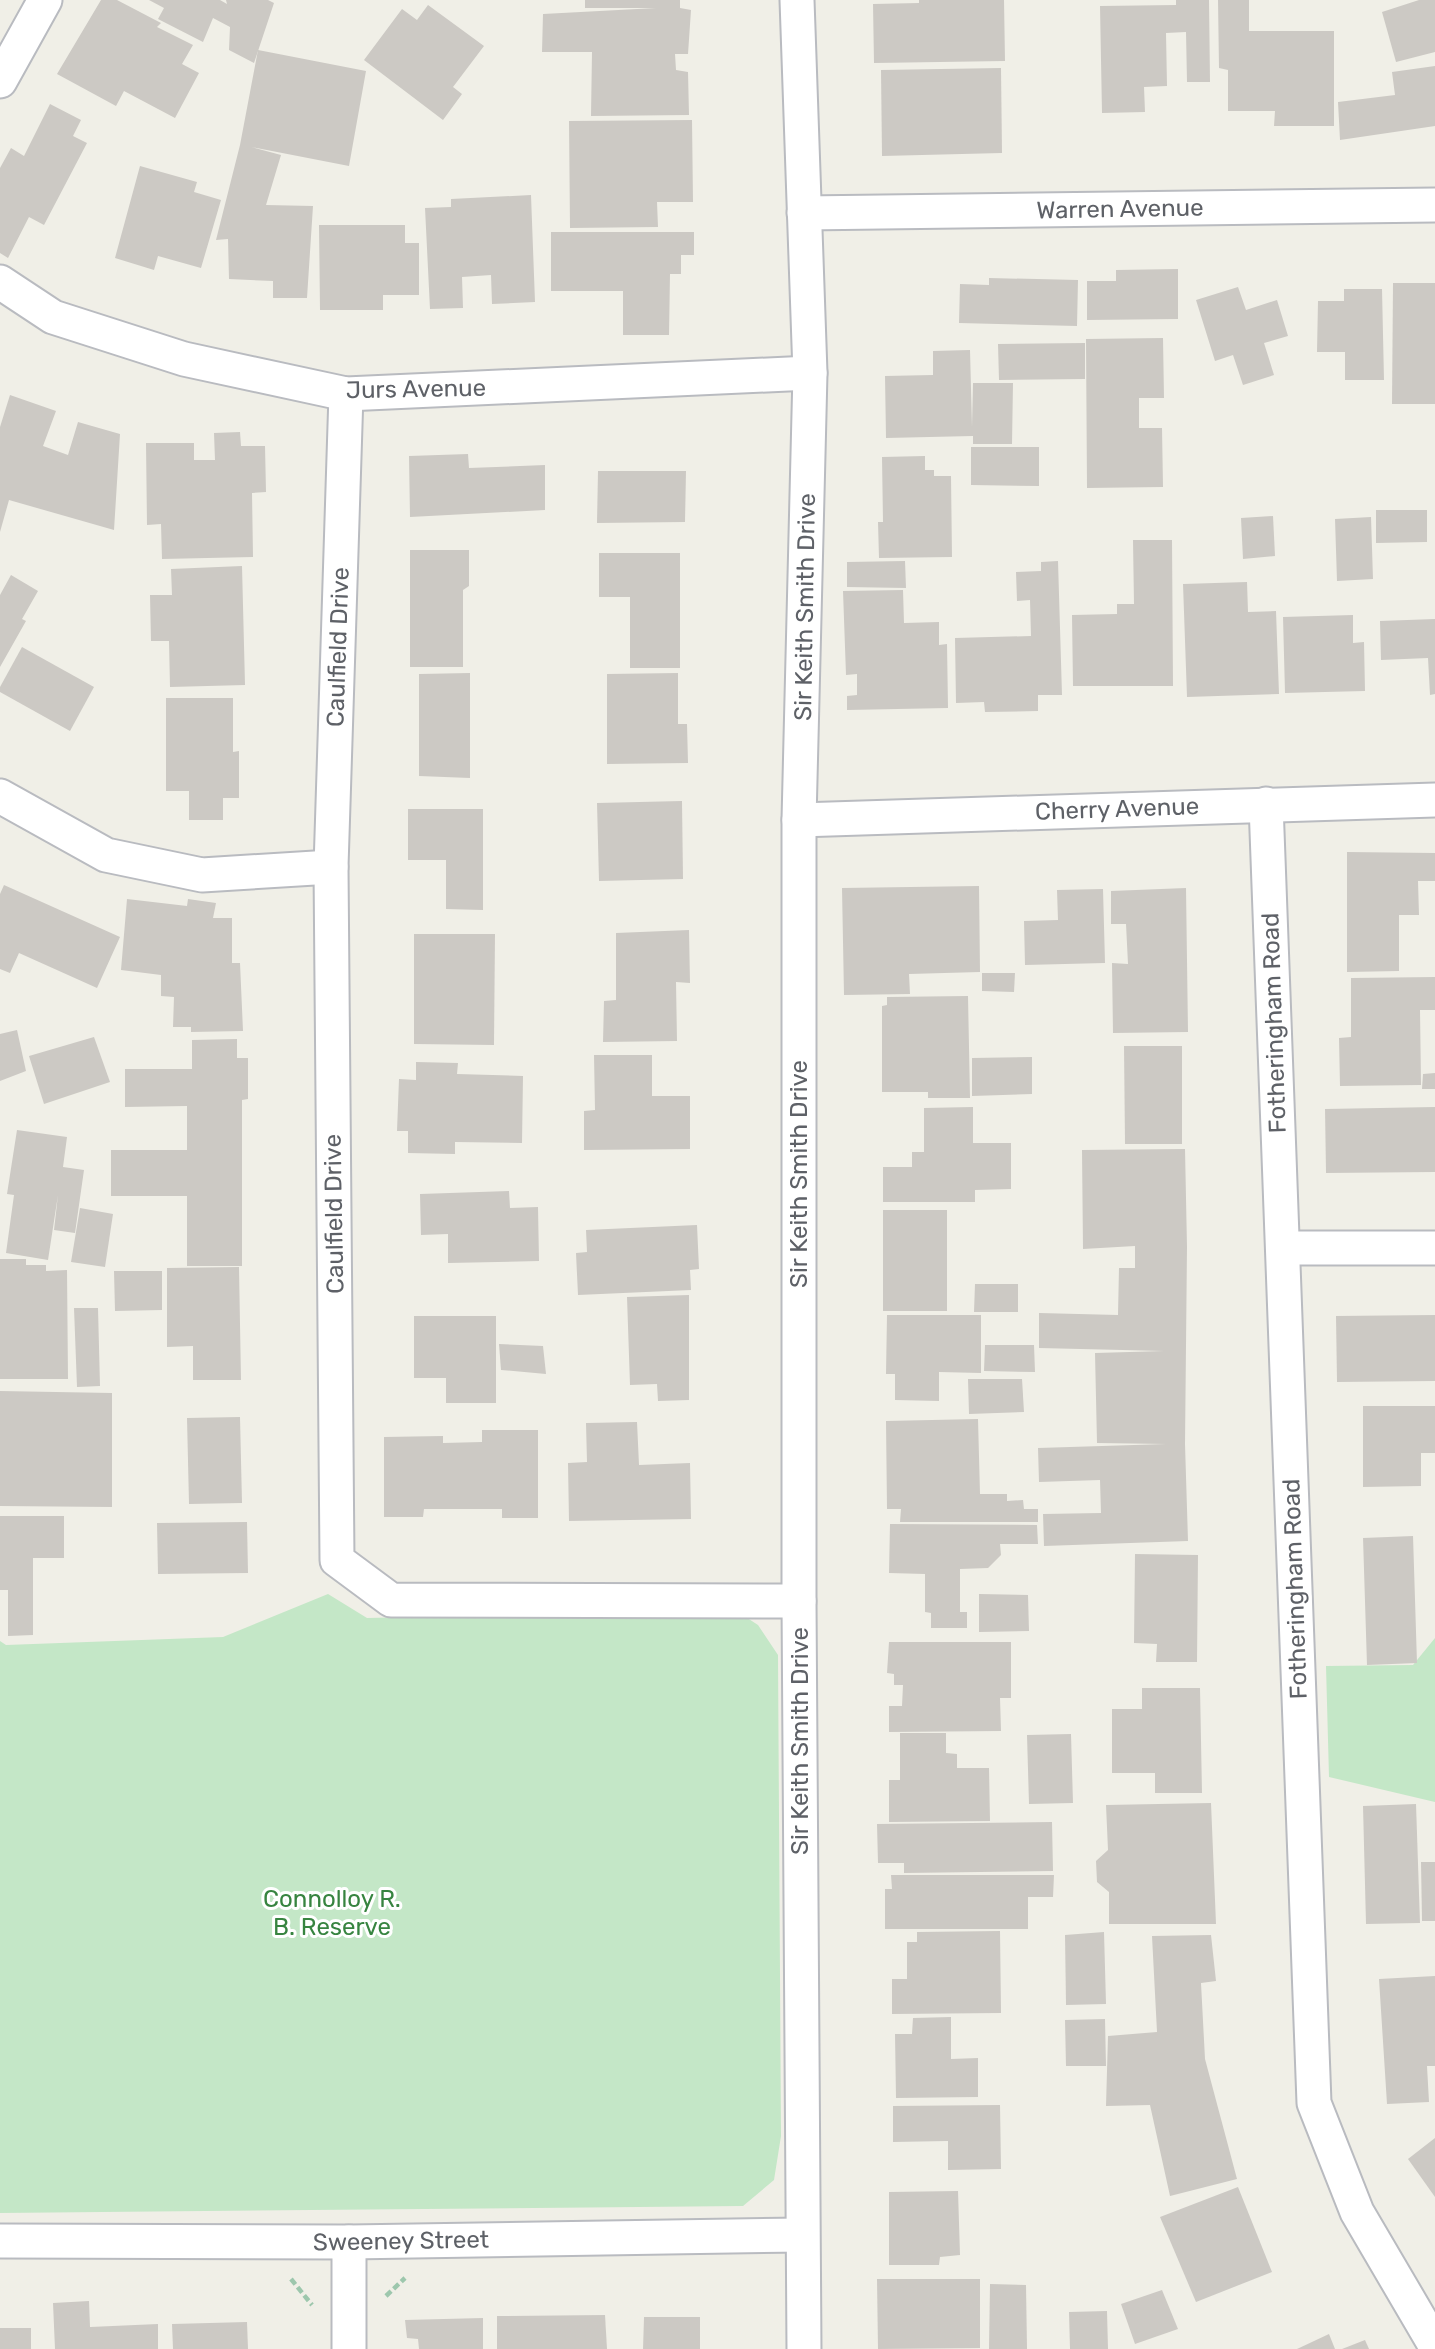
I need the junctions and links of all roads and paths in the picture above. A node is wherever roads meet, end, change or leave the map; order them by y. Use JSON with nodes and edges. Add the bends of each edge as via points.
{"nodes":[{"id":1,"x":45,"y":0,"type":"edge"},
{"id":2,"x":797,"y":0,"type":"edge"},
{"id":3,"x":0,"y":81,"type":"edge"},
{"id":4,"x":1435,"y":205,"type":"edge"},
{"id":5,"x":804,"y":213,"type":"junction"},
{"id":6,"x":0,"y":282,"type":"edge"},
{"id":7,"x":810,"y":373,"type":"junction"},
{"id":8,"x":346,"y":394,"type":"junction"},
{"id":9,"x":0,"y":796,"type":"edge"},
{"id":10,"x":1435,"y":800,"type":"edge"},
{"id":11,"x":1266,"y":804,"type":"junction"},
{"id":12,"x":800,"y":820,"type":"junction"},
{"id":13,"x":331,"y":867,"type":"junction"},
{"id":14,"x":1283,"y":1248,"type":"junction"},
{"id":15,"x":1435,"y":1248,"type":"edge"},
{"id":16,"x":799,"y":1601,"type":"junction"},
{"id":17,"x":802,"y":2235,"type":"junction"},
{"id":18,"x":0,"y":2241,"type":"edge"},
{"id":19,"x":349,"y":2242,"type":"junction"},
{"id":20,"x":1435,"y":2345,"type":"edge"},
{"id":21,"x":349,"y":2349,"type":"edge"},
{"id":22,"x":804,"y":2349,"type":"edge"}],
"edges":[{"from":1,"to":3,"type":"street"},
{"from":2,"to":5,"type":"street","name":"Sir Keith Smith Drive"},
{"from":4,"to":5,"type":"street","name":"Warren Avenue"},
{"from":5,"to":7,"type":"street","name":"Sir Keith Smith Drive"},
{"from":6,"to":8,"type":"street","name":"Jurs Avenue","via":[[53,317],[171,355]]},
{"from":7,"to":8,"type":"street","name":"Jurs Avenue"},
{"from":7,"to":12,"type":"street","name":"Sir Keith Smith Drive"},
{"from":8,"to":13,"type":"street","name":"Caulfield Drive"},
{"from":9,"to":13,"type":"street","via":[[106,855],[202,875]]},
{"from":10,"to":11,"type":"street","name":"Cherry Avenue"},
{"from":11,"to":12,"type":"street","name":"Cherry Avenue"},
{"from":11,"to":14,"type":"street","name":"Fotheringham Road"},
{"from":12,"to":16,"type":"street","name":"Sir Keith Smith Drive"},
{"from":13,"to":16,"type":"street","name":"Caulfield Drive","via":[[337,1560],[390,1600]]},
{"from":14,"to":15,"type":"street"},
{"from":14,"to":20,"type":"street","name":"Fotheringham Road","via":[[1314,2103],[1357,2212]]},
{"from":16,"to":17,"type":"street","name":"Sir Keith Smith Drive"},
{"from":17,"to":19,"type":"street","name":"Sweeney Street"},
{"from":17,"to":22,"type":"street","name":"Sir Keith Smith Drive"},
{"from":18,"to":19,"type":"street","name":"Sweeney Street"},
{"from":19,"to":21,"type":"street"}]}
